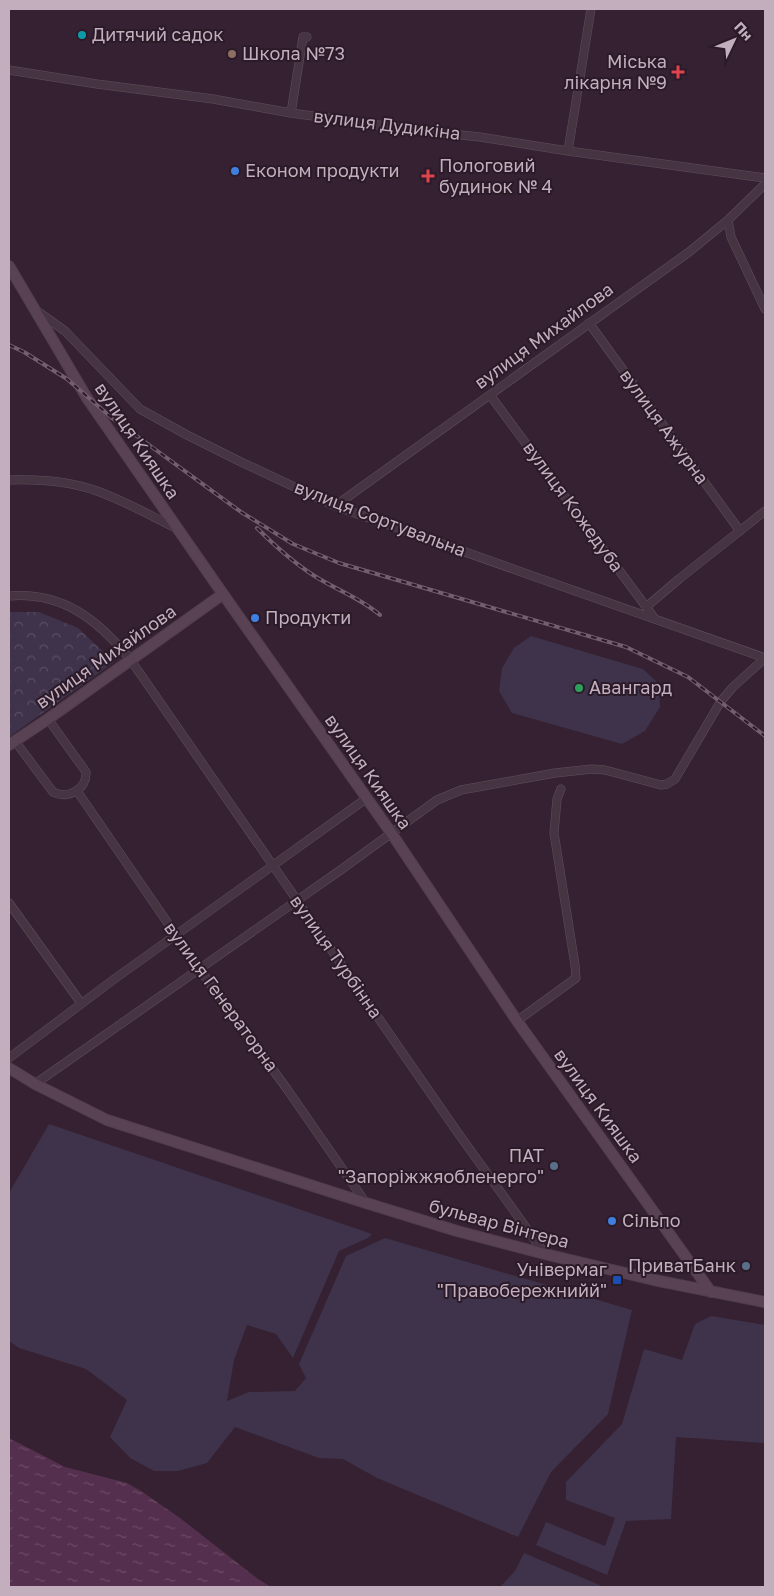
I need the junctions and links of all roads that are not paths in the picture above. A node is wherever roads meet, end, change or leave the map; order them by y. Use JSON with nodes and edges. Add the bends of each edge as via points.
{"nodes":[{"id":1,"x":591,"y":9,"type":"edge"},
{"id":2,"x":308,"y":37,"type":"dead end"},
{"id":3,"x":9,"y":70,"type":"edge"},
{"id":4,"x":291,"y":113,"type":"junction"},
{"id":5,"x":568,"y":151,"type":"junction"},
{"id":6,"x":765,"y":178,"type":"edge"},
{"id":7,"x":765,"y":184,"type":"edge"},
{"id":8,"x":728,"y":220,"type":"junction"},
{"id":9,"x":9,"y":266,"type":"edge"},
{"id":10,"x":765,"y":309,"type":"edge"},
{"id":11,"x":35,"y":310,"type":"junction"},
{"id":12,"x":589,"y":323,"type":"junction"},
{"id":13,"x":490,"y":395,"type":"junction"},
{"id":14,"x":9,"y":480,"type":"edge"},
{"id":15,"x":335,"y":506,"type":"junction"},
{"id":16,"x":765,"y":511,"type":"edge"},
{"id":17,"x":178,"y":529,"type":"junction"},
{"id":18,"x":740,"y":531,"type":"junction"},
{"id":19,"x":223,"y":594,"type":"junction"},
{"id":20,"x":9,"y":596,"type":"edge"},
{"id":21,"x":646,"y":607,"type":"junction"},
{"id":22,"x":655,"y":620,"type":"junction"},
{"id":23,"x":765,"y":658,"type":"edge"},
{"id":24,"x":130,"y":660,"type":"junction"},
{"id":25,"x":48,"y":719,"type":"junction"},
{"id":26,"x":12,"y":743,"type":"edge"},
{"id":27,"x":561,"y":790,"type":"dead end"},
{"id":28,"x":77,"y":791,"type":"junction"},
{"id":29,"x":367,"y":798,"type":"junction"},
{"id":30,"x":392,"y":834,"type":"junction"},
{"id":31,"x":272,"y":865,"type":"junction"},
{"id":32,"x":297,"y":901,"type":"junction"},
{"id":33,"x":9,"y":903,"type":"edge"},
{"id":34,"x":176,"y":935,"type":"junction"},
{"id":35,"x":200,"y":970,"type":"junction"},
{"id":36,"x":81,"y":1003,"type":"junction"},
{"id":37,"x":517,"y":1021,"type":"junction"},
{"id":38,"x":9,"y":1058,"type":"edge"},
{"id":39,"x":9,"y":1068,"type":"edge"},
{"id":40,"x":36,"y":1084,"type":"junction"},
{"id":41,"x":366,"y":1203,"type":"junction"},
{"id":42,"x":545,"y":1254,"type":"junction"},
{"id":43,"x":711,"y":1292,"type":"junction"},
{"id":44,"x":765,"y":1302,"type":"edge"}],
"edges":[{"from":1,"to":5,"type":"street"},
{"from":2,"to":4,"type":"street","via":[[303,37]]},
{"from":3,"to":4,"type":"street","name":"вулиця Дудикіна"},
{"from":4,"to":5,"type":"street","name":"вулиця Дудикіна"},
{"from":5,"to":6,"type":"street","name":"вулиця Дудикіна"},
{"from":7,"to":8,"type":"street","name":"вулиця Михайлова"},
{"from":8,"to":10,"type":"street","via":[[731,237]]},
{"from":8,"to":12,"type":"street","name":"вулиця Михайлова"},
{"from":9,"to":11,"type":"street","name":"вулиця Кияшка"},
{"from":11,"to":15,"type":"street","name":"вулиця Сортувальна","via":[[65,331],[140,410]]},
{"from":11,"to":17,"type":"street","name":"вулиця Кияшка","via":[[87,398]]},
{"from":12,"to":13,"type":"street","name":"вулиця Михайлова"},
{"from":12,"to":18,"type":"street","name":"вулиця Ажурна"},
{"from":13,"to":15,"type":"street","name":"вулиця Михайлова"},
{"from":13,"to":21,"type":"street","name":"вулиця Кожедуба"},
{"from":14,"to":17,"type":"street","via":[[28,479],[96,490]]},
{"from":15,"to":22,"type":"street","name":"вулиця Сортувальна"},
{"from":16,"to":18,"type":"street"},
{"from":17,"to":19,"type":"street","name":"вулиця Кияшка"},
{"from":18,"to":21,"type":"street"},
{"from":19,"to":24,"type":"street","name":"вулиця Михайлова"},
{"from":19,"to":29,"type":"street","name":"вулиця Кияшка"},
{"from":20,"to":24,"type":"street","name":"вулиця Турбінна","via":[[46,598],[71,607],[113,638]]},
{"from":21,"to":22,"type":"street","name":"вулиця Кожедуба"},
{"from":22,"to":23,"type":"street","name":"вулиця Сортувальна"},
{"from":23,"to":30,"type":"street","via":[[721,701],[675,778],[667,784],[604,770],[554,773],[461,790],[437,800]]},
{"from":24,"to":25,"type":"street","name":"вулиця Михайлова"},
{"from":24,"to":31,"type":"street","name":"вулиця Турбінна"},
{"from":25,"to":26,"type":"street","name":"вулиця Михайлова"},
{"from":25,"to":28,"type":"street","via":[[86,772]]},
{"from":26,"to":28,"type":"street","via":[[53,792],[66,795]]},
{"from":27,"to":37,"type":"street","via":[[554,833],[576,978]]},
{"from":28,"to":34,"type":"street","name":"вулиця Генераторна"},
{"from":29,"to":30,"type":"street","name":"вулиця Кияшка"},
{"from":29,"to":31,"type":"street"},
{"from":30,"to":32,"type":"street"},
{"from":30,"to":37,"type":"street","name":"вулиця Кияшка"},
{"from":31,"to":32,"type":"street","name":"вулиця Турбінна"},
{"from":31,"to":34,"type":"street"},
{"from":32,"to":35,"type":"street"},
{"from":32,"to":42,"type":"street","name":"вулиця Турбінна"},
{"from":33,"to":36,"type":"street"},
{"from":34,"to":35,"type":"street","name":"вулиця Генераторна"},
{"from":34,"to":36,"type":"street"},
{"from":35,"to":40,"type":"street"},
{"from":35,"to":41,"type":"street","name":"вулиця Генераторна"},
{"from":36,"to":38,"type":"street"},
{"from":37,"to":43,"type":"street","name":"вулиця Кияшка"},
{"from":39,"to":40,"type":"street","name":"бульвар Вінтера"},
{"from":40,"to":41,"type":"street","name":"бульвар Вінтера","via":[[107,1120]]},
{"from":41,"to":42,"type":"street","name":"бульвар Вінтера"},
{"from":42,"to":43,"type":"street","name":"бульвар Вінтера"},
{"from":43,"to":44,"type":"street","name":"бульвар Вінтера"}]}
